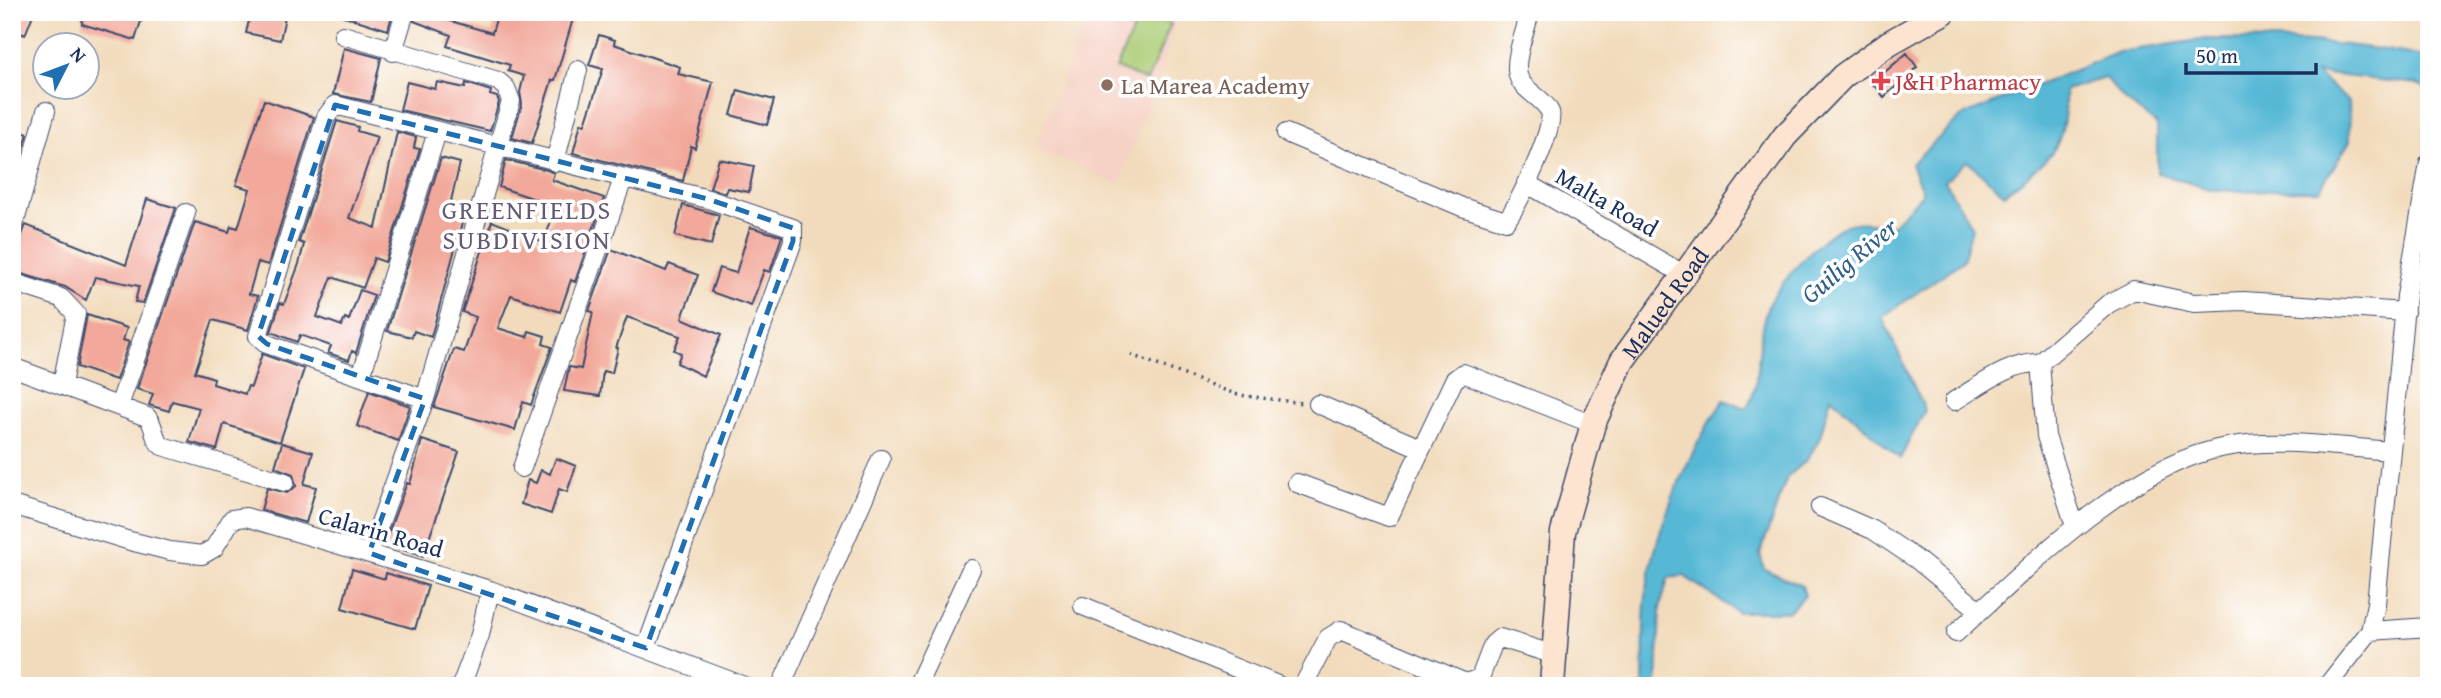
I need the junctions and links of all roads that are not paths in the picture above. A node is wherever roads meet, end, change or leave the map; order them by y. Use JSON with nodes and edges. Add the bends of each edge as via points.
{"nodes":[{"id":1,"x":405,"y":12,"type":"edge"},
{"id":2,"x":1530,"y":12,"type":"edge"},
{"id":3,"x":1944,"y":12,"type":"edge"},
{"id":4,"x":343,"y":35,"type":"dead end"},
{"id":5,"x":393,"y":52,"type":"junction"},
{"id":6,"x":578,"y":70,"type":"dead end"},
{"id":7,"x":46,"y":111,"type":"dead end"},
{"id":8,"x":437,"y":132,"type":"junction"},
{"id":9,"x":1286,"y":132,"type":"dead end"},
{"id":10,"x":500,"y":148,"type":"junction"},
{"id":11,"x":555,"y":162,"type":"junction"},
{"id":12,"x":2429,"y":163,"type":"edge"},
{"id":13,"x":622,"y":179,"type":"junction"},
{"id":14,"x":1526,"y":183,"type":"junction"},
{"id":15,"x":187,"y":213,"type":"dead end"},
{"id":16,"x":12,"y":232,"type":"edge"},
{"id":17,"x":1683,"y":274,"type":"junction"},
{"id":18,"x":12,"y":282,"type":"edge"},
{"id":19,"x":2405,"y":312,"type":"junction"},
{"id":20,"x":2040,"y":363,"type":"junction"},
{"id":21,"x":12,"y":367,"type":"edge"},
{"id":22,"x":361,"y":376,"type":"junction"},
{"id":23,"x":62,"y":384,"type":"junction"},
{"id":24,"x":425,"y":399,"type":"junction"},
{"id":25,"x":1954,"y":401,"type":"dead end"},
{"id":26,"x":1318,"y":404,"type":"road end"},
{"id":27,"x":119,"y":406,"type":"junction"},
{"id":28,"x":1593,"y":424,"type":"junction"},
{"id":29,"x":1420,"y":448,"type":"junction"},
{"id":30,"x":2391,"y":451,"type":"junction"},
{"id":31,"x":881,"y":459,"type":"dead end"},
{"id":32,"x":522,"y":468,"type":"dead end"},
{"id":33,"x":285,"y":482,"type":"dead end"},
{"id":34,"x":1297,"y":483,"type":"dead end"},
{"id":35,"x":1820,"y":507,"type":"dead end"},
{"id":36,"x":13,"y":510,"type":"edge"},
{"id":37,"x":2075,"y":526,"type":"junction"},
{"id":38,"x":369,"y":553,"type":"junction"},
{"id":39,"x":971,"y":569,"type":"dead end"},
{"id":40,"x":490,"y":590,"type":"junction"},
{"id":41,"x":1083,"y":606,"type":"dead end"},
{"id":42,"x":1980,"y":611,"type":"junction"},
{"id":43,"x":2429,"y":627,"type":"edge"},
{"id":44,"x":2370,"y":631,"type":"junction"},
{"id":45,"x":1956,"y":633,"type":"dead end"},
{"id":46,"x":646,"y":648,"type":"junction"},
{"id":47,"x":1555,"y":655,"type":"junction"},
{"id":48,"x":461,"y":686,"type":"edge"},
{"id":49,"x":744,"y":686,"type":"edge"},
{"id":50,"x":781,"y":686,"type":"edge"},
{"id":51,"x":917,"y":686,"type":"edge"},
{"id":52,"x":1280,"y":686,"type":"edge"},
{"id":53,"x":1303,"y":686,"type":"edge"},
{"id":54,"x":1552,"y":686,"type":"edge"},
{"id":55,"x":2327,"y":686,"type":"edge"}],
"edges":[{"from":1,"to":5,"type":"street"},
{"from":2,"to":14,"type":"street","name":"Malta Road","via":[[1517,72],[1548,109],[1551,122]]},
{"from":3,"to":17,"type":"street","name":"Malued Road","via":[[1889,43],[1843,76],[1817,102],[1785,136]]},
{"from":4,"to":5,"type":"street"},
{"from":5,"to":10,"type":"street","via":[[498,81],[506,88],[511,101]]},
{"from":6,"to":11,"type":"street"},
{"from":7,"to":16,"type":"street"},
{"from":8,"to":10,"type":"street"},
{"from":8,"to":22,"type":"street"},
{"from":8,"to":22,"type":"street","via":[[342,106],[329,110],[259,328],[258,336],[267,344]]},
{"from":9,"to":14,"type":"street","via":[[1501,222],[1509,218]]},
{"from":10,"to":11,"type":"street"},
{"from":10,"to":24,"type":"street"},
{"from":11,"to":13,"type":"street"},
{"from":12,"to":19,"type":"street"},
{"from":13,"to":32,"type":"street"},
{"from":13,"to":46,"type":"street","via":[[708,200],[788,225],[795,233]]},
{"from":14,"to":17,"type":"street","name":"Malta Road"},
{"from":15,"to":27,"type":"street"},
{"from":17,"to":28,"type":"street","name":"Malued Road","via":[[1622,361]]},
{"from":18,"to":23,"type":"street","via":[[61,298],[76,314]]},
{"from":19,"to":20,"type":"street","via":[[2244,301],[2194,303],[2134,290],[2108,304]]},
{"from":19,"to":30,"type":"street"},
{"from":20,"to":25,"type":"street","via":[[2012,367]]},
{"from":20,"to":37,"type":"street","via":[[2046,436]]},
{"from":21,"to":23,"type":"street"},
{"from":22,"to":24,"type":"street"},
{"from":23,"to":27,"type":"street"},
{"from":24,"to":38,"type":"street"},
{"from":26,"to":29,"type":"street"},
{"from":27,"to":33,"type":"street","via":[[147,417],[162,446]]},
{"from":28,"to":29,"type":"street","via":[[1462,373],[1454,380]]},
{"from":28,"to":47,"type":"street","name":"Malued Road","via":[[1563,532]]},
{"from":29,"to":34,"type":"street","via":[[1390,516]]},
{"from":30,"to":37,"type":"street","via":[[2258,443],[2224,447],[2187,458],[2127,490]]},
{"from":30,"to":44,"type":"street"},
{"from":31,"to":50,"type":"street"},
{"from":35,"to":42,"type":"street","via":[[1873,530]]},
{"from":36,"to":38,"type":"street","name":"Calarin Road","via":[[170,551],[202,555],[214,548],[232,519],[246,517]]},
{"from":37,"to":42,"type":"street"},
{"from":38,"to":40,"type":"street","name":"Calarin Road"},
{"from":39,"to":51,"type":"street"},
{"from":40,"to":46,"type":"street","name":"Calarin Road"},
{"from":40,"to":48,"type":"street"},
{"from":41,"to":52,"type":"street"},
{"from":42,"to":45,"type":"street"},
{"from":43,"to":44,"type":"street"},
{"from":44,"to":55,"type":"street"},
{"from":46,"to":49,"type":"street","name":"Calarin Road"},
{"from":47,"to":53,"type":"street","via":[[1500,638],[1493,644],[1480,678],[1466,683],[1341,630],[1328,638]]},
{"from":47,"to":54,"type":"street","name":"Malued Road"}]}
